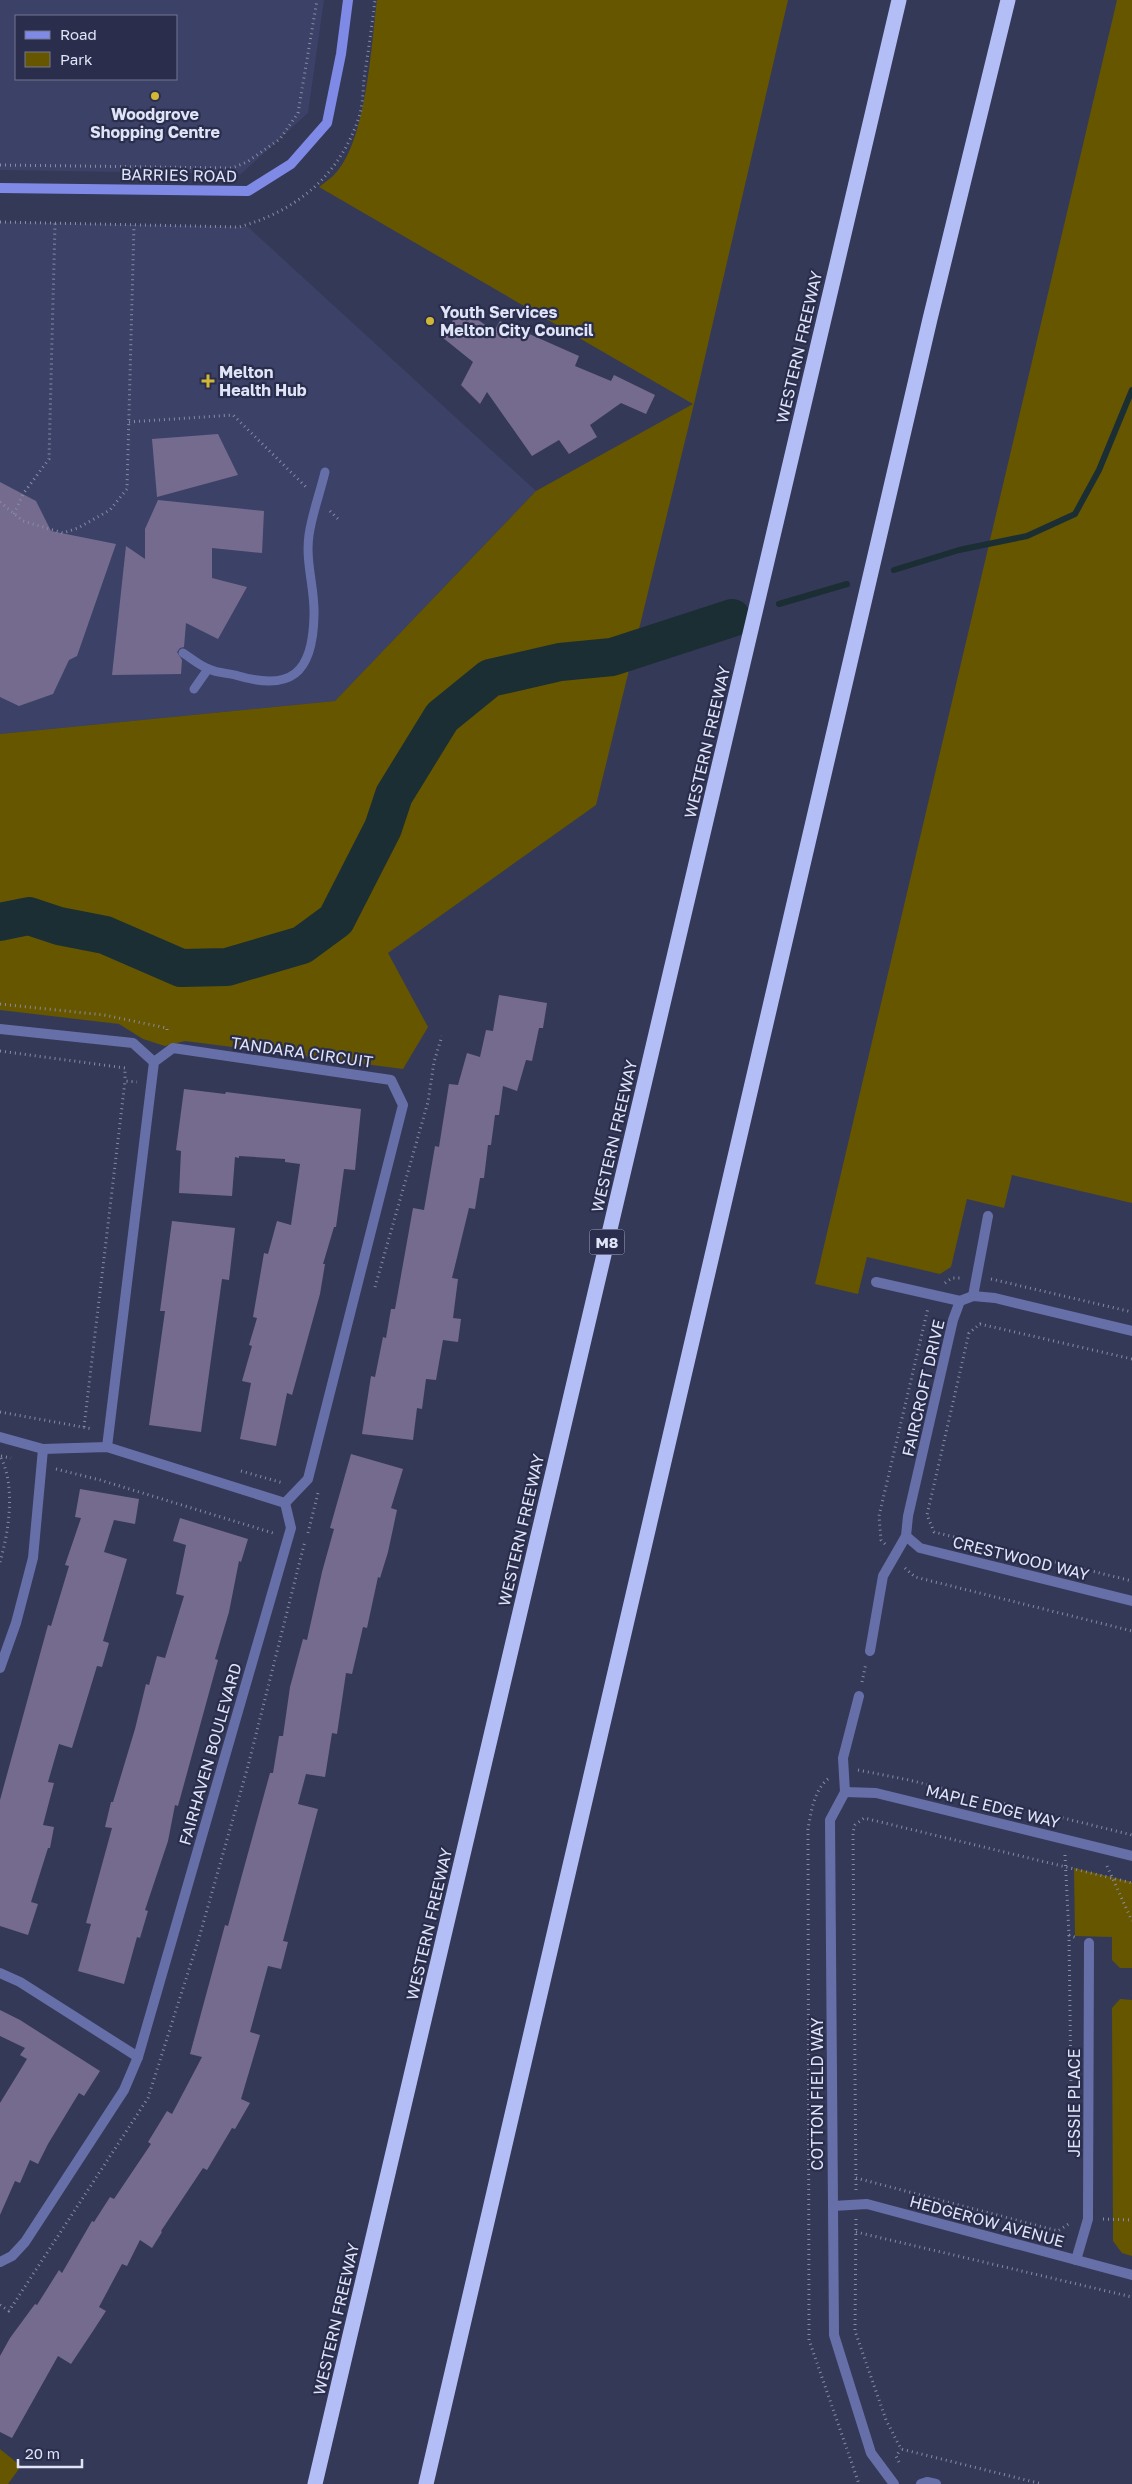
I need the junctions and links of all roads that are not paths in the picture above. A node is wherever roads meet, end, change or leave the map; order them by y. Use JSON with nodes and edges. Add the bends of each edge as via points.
{"nodes":[{"id":1,"x":348,"y":0,"type":"edge"},
{"id":2,"x":899,"y":0,"type":"edge"},
{"id":3,"x":1008,"y":0,"type":"edge"},
{"id":4,"x":0,"y":188,"type":"edge"},
{"id":5,"x":325,"y":472,"type":"dead end"},
{"id":6,"x":183,"y":653,"type":"dead end"},
{"id":7,"x":208,"y":669,"type":"junction"},
{"id":8,"x":194,"y":689,"type":"dead end"},
{"id":9,"x":0,"y":1029,"type":"edge"},
{"id":10,"x":154,"y":1062,"type":"junction"},
{"id":11,"x":988,"y":1216,"type":"dead end"},
{"id":12,"x":876,"y":1282,"type":"dead end"},
{"id":13,"x":973,"y":1296,"type":"junction"},
{"id":14,"x":960,"y":1301,"type":"junction"},
{"id":15,"x":1132,"y":1331,"type":"edge"},
{"id":16,"x":0,"y":1437,"type":"edge"},
{"id":17,"x":108,"y":1447,"type":"junction"},
{"id":18,"x":43,"y":1449,"type":"junction"},
{"id":19,"x":284,"y":1503,"type":"junction"},
{"id":20,"x":906,"y":1536,"type":"junction"},
{"id":21,"x":1132,"y":1601,"type":"edge"},
{"id":22,"x":870,"y":1651,"type":"road end"},
{"id":23,"x":0,"y":1668,"type":"edge"},
{"id":24,"x":859,"y":1696,"type":"road end"},
{"id":25,"x":845,"y":1792,"type":"junction"},
{"id":26,"x":1132,"y":1856,"type":"edge"},
{"id":27,"x":1089,"y":1943,"type":"road end"},
{"id":28,"x":0,"y":1974,"type":"edge"},
{"id":29,"x":138,"y":2057,"type":"junction"},
{"id":30,"x":833,"y":2206,"type":"junction"},
{"id":31,"x":1076,"y":2260,"type":"junction"},
{"id":32,"x":0,"y":2262,"type":"edge"},
{"id":33,"x":1132,"y":2275,"type":"edge"},
{"id":34,"x":315,"y":2484,"type":"edge"},
{"id":35,"x":426,"y":2484,"type":"edge"},
{"id":36,"x":894,"y":2484,"type":"edge"},
{"id":37,"x":921,"y":2484,"type":"edge"},
{"id":38,"x":936,"y":2484,"type":"edge"}],
"edges":[{"from":1,"to":4,"type":"street","name":"BARRIES ROAD","via":[[327,123],[291,164],[248,192]]},
{"from":2,"to":34,"type":"highway","name":"WESTERN FREEWAY","number":"M8"},
{"from":3,"to":35,"type":"highway","via":[[921,358]]},
{"from":5,"to":7,"type":"lane","via":[[309,536],[313,638],[301,668],[288,679],[272,683]]},
{"from":6,"to":7,"type":"lane"},
{"from":7,"to":8,"type":"lane"},
{"from":9,"to":10,"type":"street","via":[[133,1043]]},
{"from":10,"to":17,"type":"street"},
{"from":10,"to":19,"type":"street","name":"TANDARA CIRCUIT","via":[[173,1048],[391,1080],[403,1105],[308,1479]]},
{"from":11,"to":13,"type":"street"},
{"from":12,"to":14,"type":"street"},
{"from":13,"to":14,"type":"street","name":"FAIRCROFT DRIVE"},
{"from":13,"to":15,"type":"street","name":"FAIRCROFT DRIVE","via":[[995,1298]]},
{"from":14,"to":20,"type":"street","name":"FAIRCROFT DRIVE","via":[[953,1320]]},
{"from":16,"to":18,"type":"street"},
{"from":17,"to":18,"type":"street"},
{"from":17,"to":19,"type":"street"},
{"from":18,"to":23,"type":"street","via":[[33,1558]]},
{"from":19,"to":29,"type":"street","name":"FAIRHAVEN BOULEVARD","via":[[291,1528],[289,1538]]},
{"from":20,"to":21,"type":"street","name":"CRESTWOOD WAY","via":[[920,1548]]},
{"from":20,"to":22,"type":"street","name":"FAIRCROFT DRIVE","via":[[883,1576]]},
{"from":24,"to":25,"type":"street","via":[[844,1758]]},
{"from":25,"to":26,"type":"street","name":"MAPLE EDGE WAY","via":[[876,1793]]},
{"from":25,"to":30,"type":"street","name":"COTTON FIELD WAY","via":[[830,1820]]},
{"from":27,"to":31,"type":"street","name":"JESSIE PLACE","via":[[1088,2219]]},
{"from":28,"to":29,"type":"street","via":[[20,1982]]},
{"from":29,"to":32,"type":"street","name":"FAIRHAVEN BOULEVARD","via":[[124,2090],[25,2242],[12,2256]]},
{"from":30,"to":31,"type":"street","name":"HEDGEROW AVENUE","via":[[867,2204]]},
{"from":30,"to":36,"type":"street","name":"COTTON FIELD WAY","via":[[834,2335],[871,2453]]},
{"from":31,"to":33,"type":"street","name":"HEDGEROW AVENUE"},
{"from":37,"to":38,"type":"street"}]}
